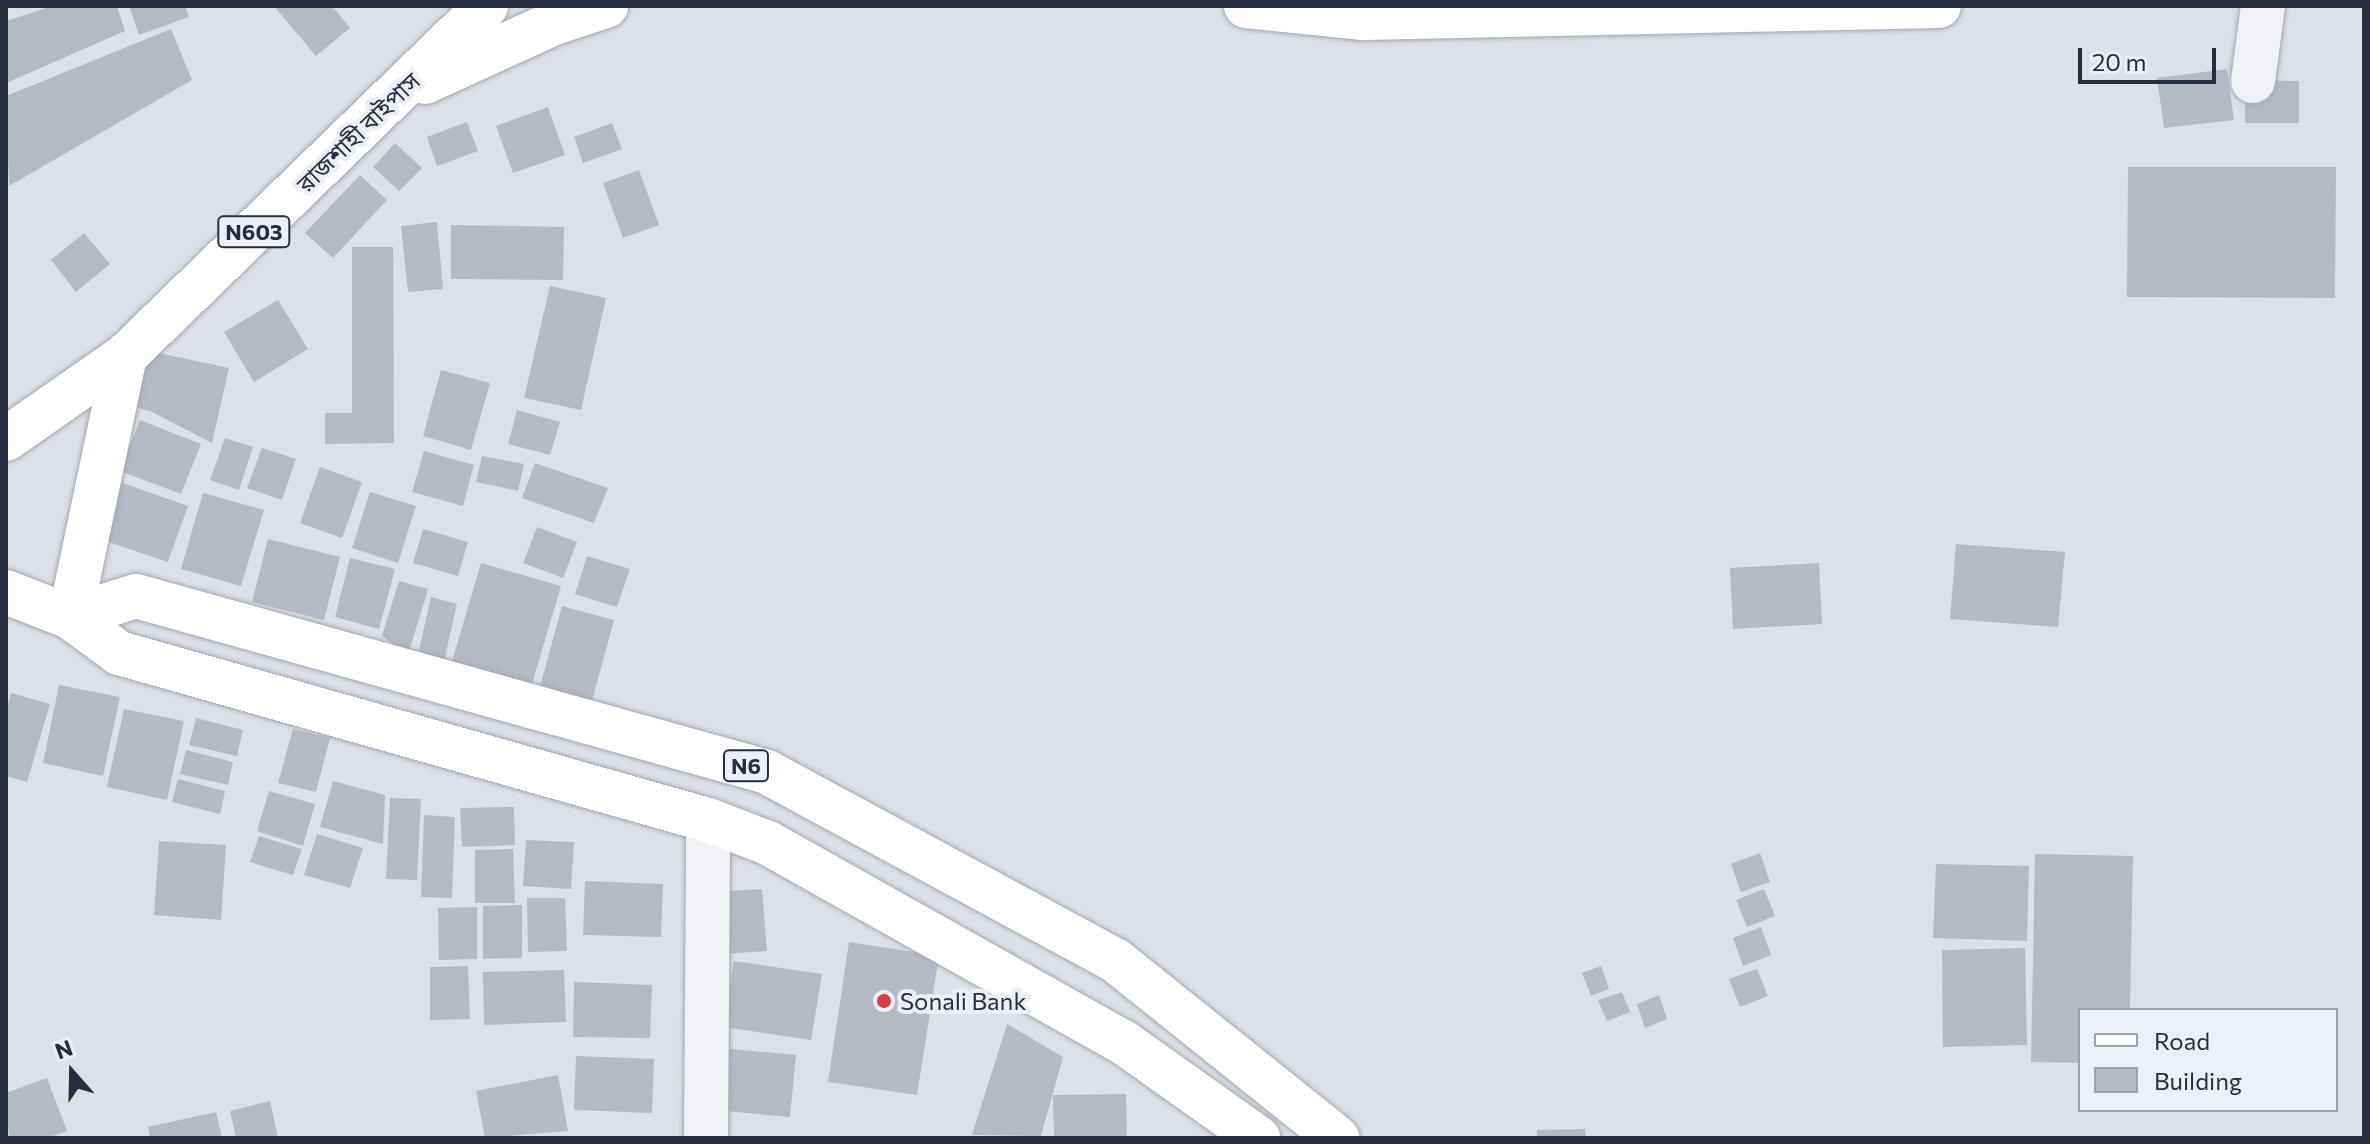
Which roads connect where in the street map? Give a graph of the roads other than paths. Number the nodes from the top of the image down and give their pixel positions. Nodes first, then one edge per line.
1 (486, 6) edge
2 (606, 6) edge
3 (1246, 6) edge
4 (1939, 6) edge
5 (2263, 6) edge
6 (2253, 81) dead end
7 (397, 94) junction
8 (125, 356) junction
9 (6, 439) edge
10 (6, 592) edge
11 (70, 617) junction
12 (708, 820) junction
13 (706, 1138) edge
14 (1258, 1138) edge
15 (1337, 1138) edge

1 - 7 main road, রাজশাহী বাইপাস / N603
2 - 7 main road, N603
3 - 4 main road
5 - 6 street
7 - 8 main road, রাজশাহী বাইপাস / N603
8 - 9 main road, রাজশাহী বাইপাস / N603
8 - 11 main road
10 - 11 main road
11 - 12 main road
11 - 15 main road, N6
12 - 13 street
12 - 14 main road

